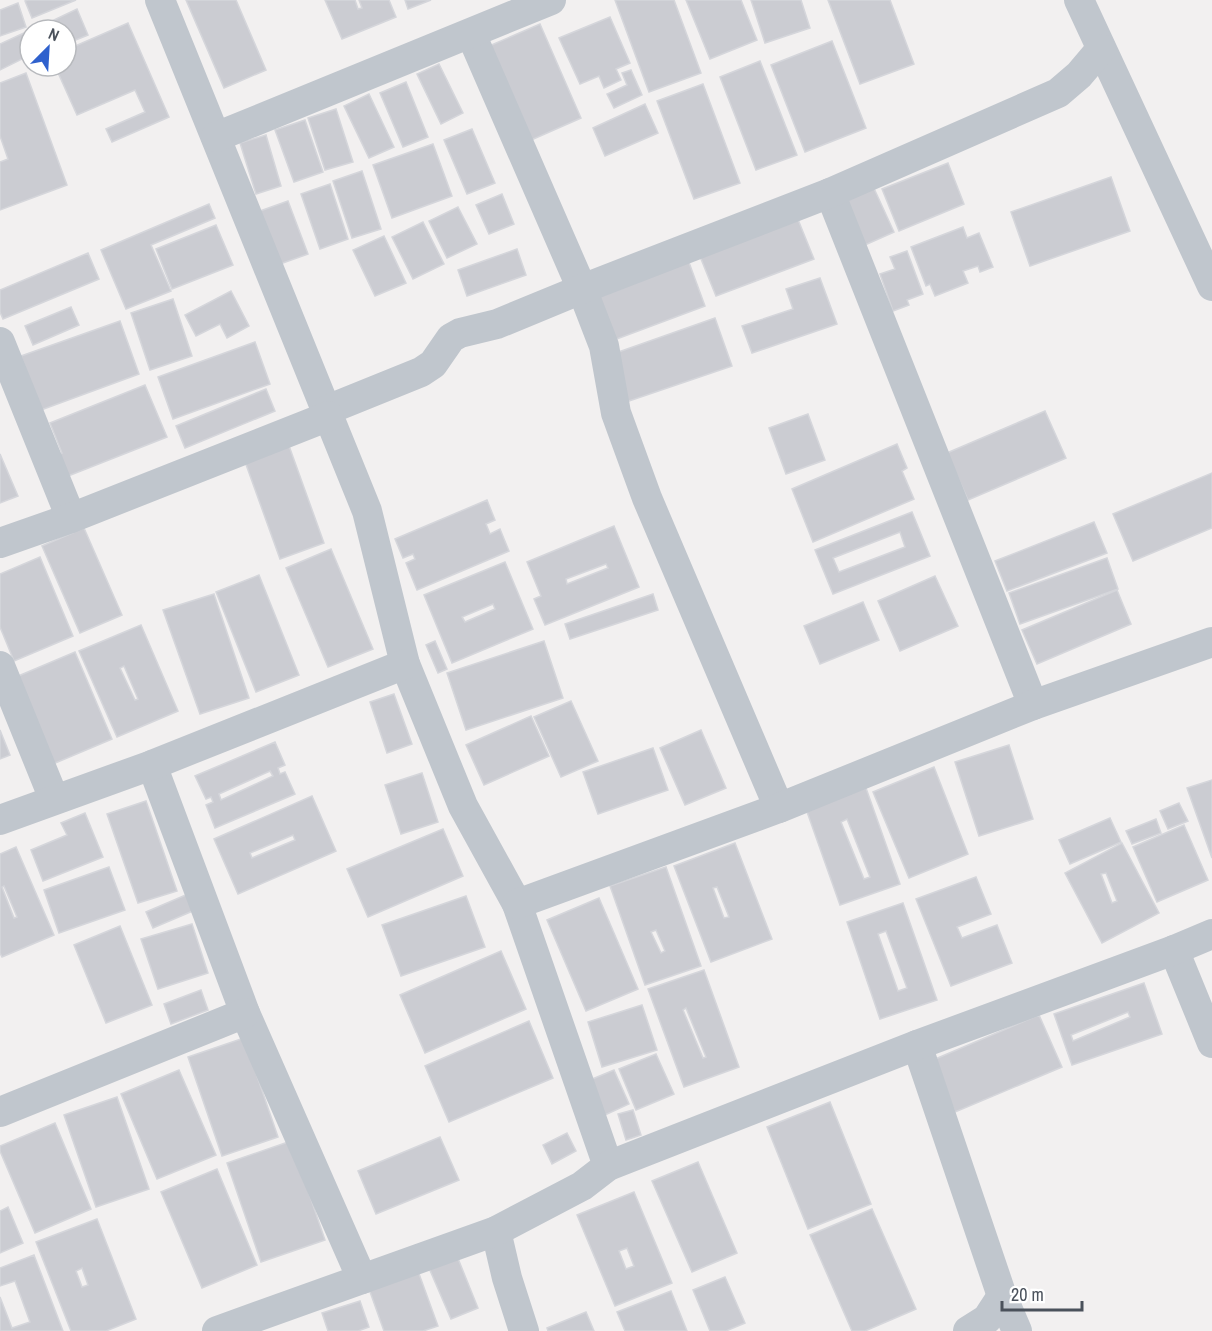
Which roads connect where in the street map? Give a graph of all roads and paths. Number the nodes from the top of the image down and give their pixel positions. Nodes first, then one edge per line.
1 (160, 0) edge
2 (551, 0) edge
3 (1079, 0) edge
4 (471, 34) junction
5 (1101, 49) junction
6 (216, 137) junction
7 (830, 193) junction
8 (1212, 286) edge
9 (582, 288) junction
10 (0, 342) edge
11 (328, 413) junction
12 (71, 518) junction
13 (0, 543) edge
14 (1212, 642) edge
15 (405, 664) junction
16 (0, 666) edge
17 (1033, 705) junction
18 (152, 765) junction
19 (54, 799) junction
20 (779, 808) junction
21 (0, 820) edge
22 (517, 904) junction
23 (1212, 934) edge
24 (1174, 950) junction
25 (245, 1013) junction
26 (1212, 1043) edge
27 (917, 1045) junction
28 (0, 1112) edge
29 (608, 1166) junction
30 (496, 1231) junction
31 (362, 1279) junction
32 (1002, 1296) junction
33 (217, 1331) edge
34 (524, 1331) edge
35 (969, 1331) edge
36 (1017, 1331) edge

1 - 6 street
2 - 4 street
3 - 5 street
4 - 6 street
4 - 9 street
5 - 7 street
5 - 8 street
6 - 11 street
7 - 9 street
7 - 17 street
9 - 11 street
9 - 20 street
10 - 12 street
11 - 12 street
11 - 15 street
12 - 13 street
14 - 17 street
15 - 18 street
15 - 22 street
16 - 19 street
17 - 20 street
18 - 19 street
18 - 25 street
19 - 21 street
20 - 22 street
22 - 29 street
23 - 24 street
24 - 26 street
24 - 27 street
25 - 28 street
25 - 31 street
27 - 29 street
27 - 32 street
29 - 30 street
30 - 31 street
30 - 34 street
31 - 33 street
32 - 35 street
32 - 36 street

